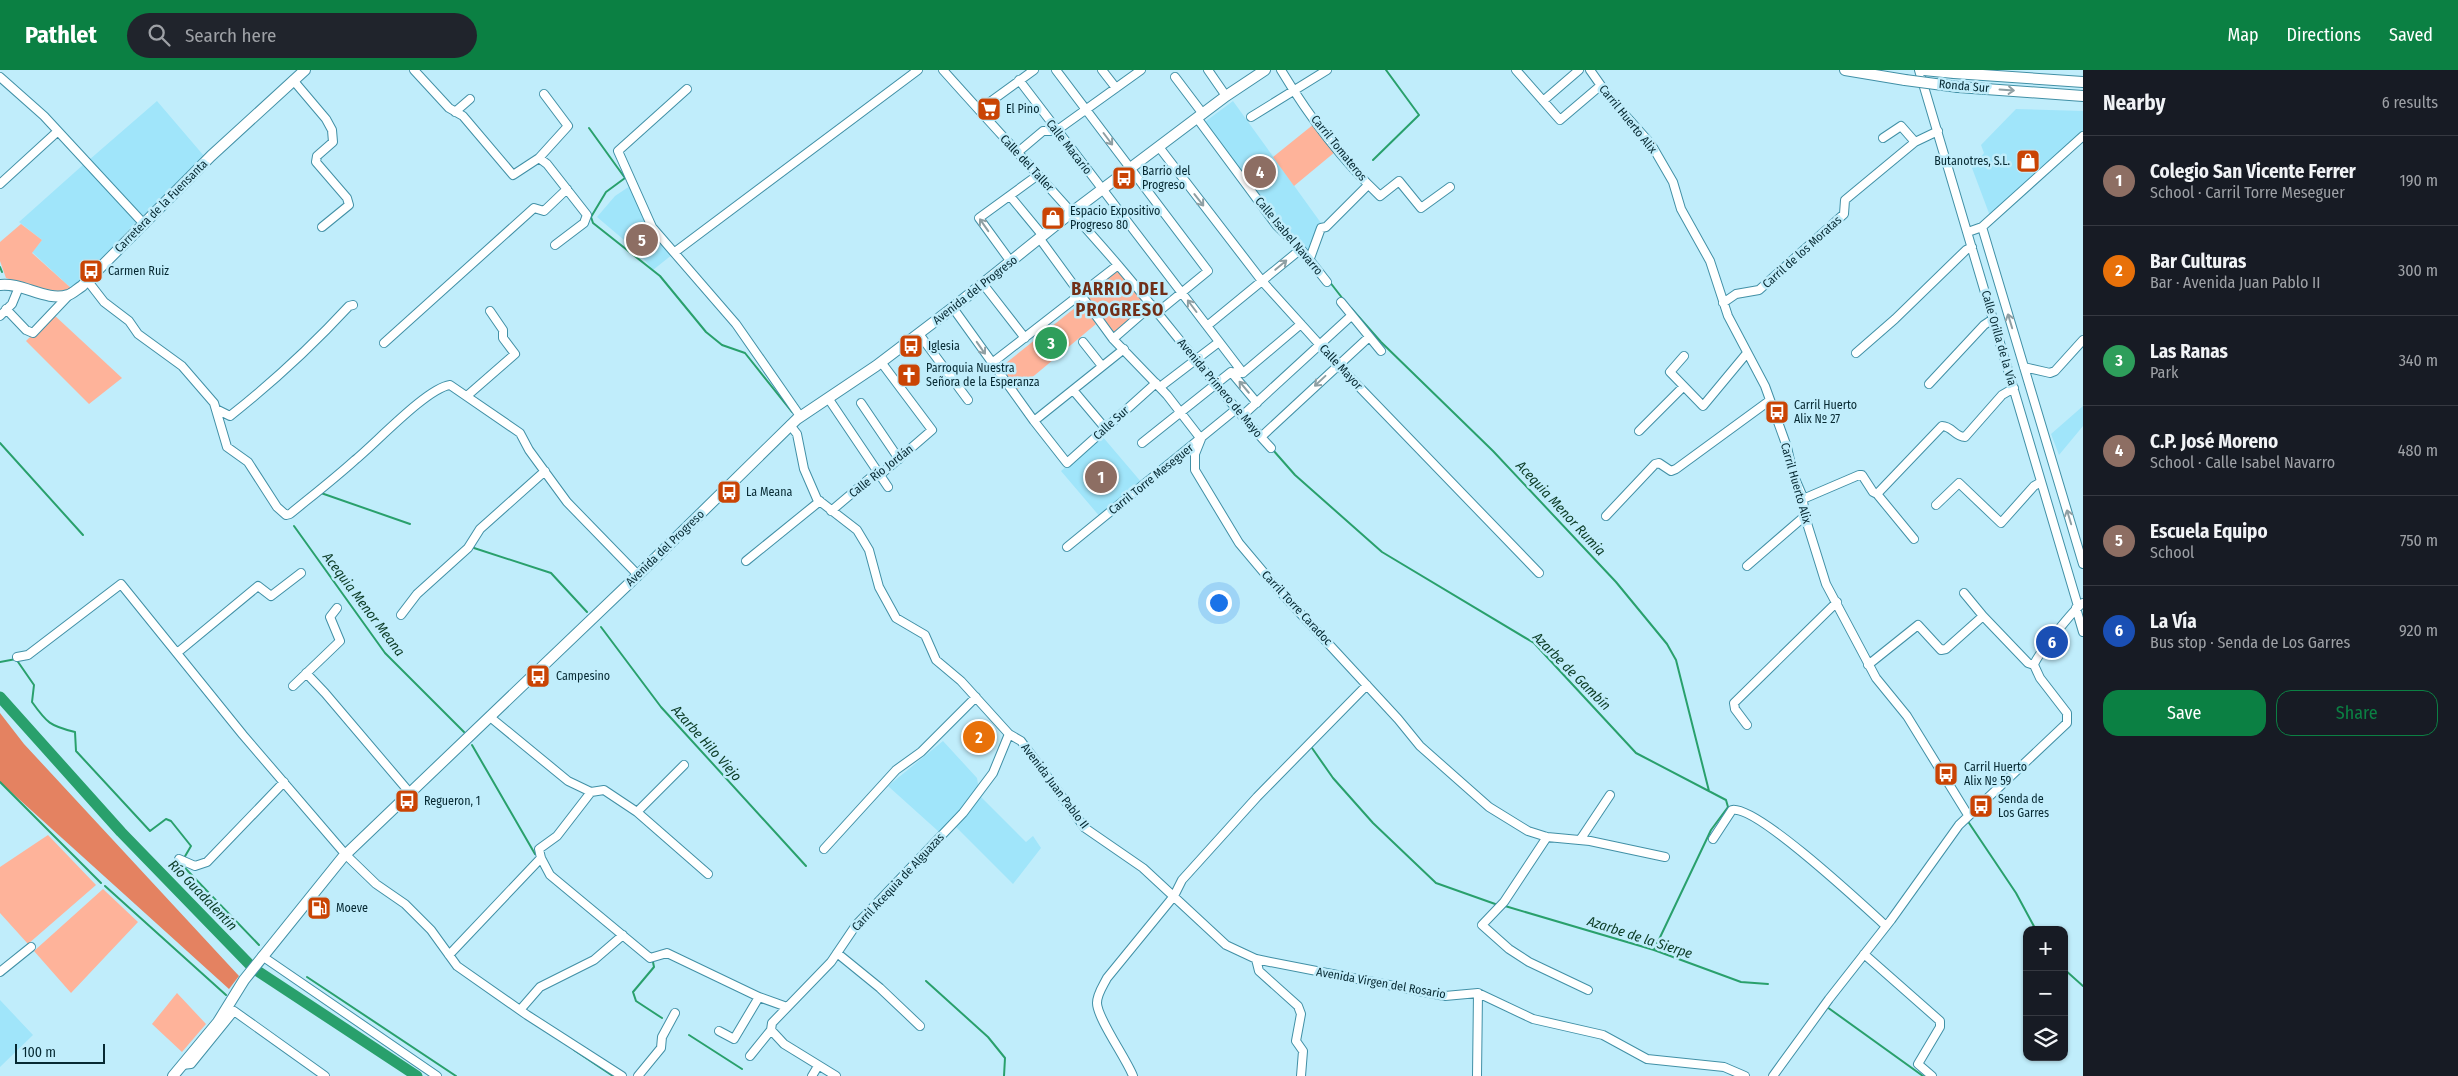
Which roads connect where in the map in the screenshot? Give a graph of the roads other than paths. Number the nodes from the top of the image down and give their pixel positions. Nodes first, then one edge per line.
1 (305, 70) edge
2 (414, 70) edge
3 (918, 70) edge
4 (943, 70) edge
5 (1034, 70) edge
6 (1056, 70) edge
7 (1102, 70) edge
8 (1142, 70) edge
9 (1208, 70) edge
10 (1263, 70) edge
11 (1281, 70) edge
12 (1327, 70) edge
13 (1516, 70) edge
14 (1580, 70) edge
15 (1590, 70) edge
16 (1845, 70) edge
17 (1919, 70) edge
18 (1924, 70) edge
19 (0, 77) edge
20 (1176, 77) dead end
21 (293, 80) junction
22 (1019, 80) junction
23 (2083, 82) edge
24 (1600, 86) junction
25 (1116, 88) junction
26 (1293, 89) junction
27 (688, 90) dead end
28 (544, 94) dead end
29 (1226, 96) junction
30 (2083, 96) edge
31 (470, 100) dead end
32 (1543, 101) junction
33 (979, 110) junction
34 (1085, 110) junction
35 (455, 112) junction
36 (1200, 116) junction
37 (1251, 117) dead end
38 (58, 131) junction
39 (1056, 131) junction
40 (1938, 131) junction
41 (2083, 136) edge
42 (1883, 138) dead end
43 (1915, 142) junction
44 (1159, 147) junction
45 (1017, 153) junction
46 (539, 158) junction
47 (1130, 168) junction
48 (1038, 175) junction
49 (0, 184) edge
50 (1368, 185) junction
51 (1450, 187) dead end
52 (566, 189) junction
53 (1102, 189) junction
54 (1010, 196) junction
55 (1072, 212) junction
56 (144, 224) junction
57 (322, 227) dead end
58 (1982, 227) junction
59 (1968, 232) junction
60 (1041, 238) junction
61 (555, 245) dead end
62 (1972, 247) junction
63 (1301, 249) junction
64 (675, 252) junction
65 (1309, 261) junction
66 (1011, 262) junction
67 (1118, 265) junction
68 (88, 280) junction
69 (1262, 281) junction
70 (1327, 282) dead end
71 (983, 284) junction
72 (0, 285) edge
73 (19, 287) junction
74 (73, 292) junction
75 (1182, 293) junction
76 (1080, 295) junction
77 (1341, 302) dead end
78 (1723, 303) junction
79 (353, 305) dead end
80 (1152, 305) junction
81 (953, 308) junction
82 (6, 309) junction
83 (490, 311) dead end
84 (1158, 312) junction
85 (0, 316) edge
86 (1351, 316) junction
87 (1993, 319) junction
88 (1301, 324) junction
89 (1207, 326) junction
90 (919, 334) junction
91 (1369, 337) junction
92 (1025, 338) junction
93 (1113, 339) junction
94 (2083, 340) edge
95 (1083, 342) dead end
96 (1219, 342) junction
97 (384, 343) dead end
98 (1319, 343) junction
99 (1124, 350) junction
100 (1381, 351) dead end
101 (1747, 353) junction
102 (1856, 353) dead end
103 (1684, 356) dead end
104 (1195, 360) junction
105 (881, 362) junction
106 (992, 363) junction
107 (1338, 365) junction
108 (1102, 366) junction
109 (2024, 367) junction
110 (1231, 372) junction
111 (1243, 373) junction
112 (1929, 384) dead end
113 (1158, 385) junction
114 (1215, 385) junction
115 (1683, 387) junction
116 (2014, 388) junction
117 (1072, 390) junction
118 (468, 395) junction
119 (828, 398) junction
120 (968, 400) dead end
121 (1769, 401) junction
122 (1257, 402) junction
123 (861, 403) dead end
124 (216, 409) junction
125 (1235, 410) junction
126 (1181, 413) junction
127 (800, 416) junction
128 (1242, 416) junction
129 (1034, 421) junction
130 (790, 425) junction
131 (1105, 428) junction
132 (1639, 431) dead end
133 (1260, 437) junction
134 (1201, 439) junction
135 (1142, 443) dead end
136 (1271, 448) dead end
137 (899, 459) junction
138 (545, 471) junction
139 (880, 475) junction
140 (2041, 482) junction
141 (888, 486) dead end
142 (1877, 494) junction
143 (1803, 499) junction
144 (820, 501) junction
145 (1936, 505) dead end
146 (831, 511) junction
147 (1806, 515) junction
148 (1606, 516) dead end
149 (1914, 539) dead end
150 (1067, 547) dead end
151 (746, 561) dead end
152 (2083, 564) edge
153 (1747, 566) dead end
154 (301, 573) dead end
155 (1539, 574) dead end
156 (638, 575) junction
157 (1964, 593) dead end
158 (1837, 602) junction
159 (2079, 606) edge
160 (337, 608) dead end
161 (401, 615) dead end
162 (1983, 616) junction
163 (2083, 632) edge
164 (177, 653) junction
165 (17, 657) dead end
166 (1868, 665) junction
167 (2034, 665) junction
168 (306, 673) junction
169 (1367, 684) junction
170 (292, 686) dead end
171 (976, 697) junction
172 (490, 717) junction
173 (1747, 725) dead end
174 (1009, 734) junction
175 (684, 765) dead end
176 (284, 782) junction
177 (591, 792) junction
178 (410, 793) junction
179 (1610, 795) dead end
180 (637, 812) junction
181 (1968, 815) junction
182 (1547, 837) junction
183 (1713, 839) dead end
184 (1580, 840) junction
185 (824, 849) dead end
186 (346, 855) junction
187 (1665, 857) dead end
188 (540, 858) junction
189 (179, 859) dead end
190 (708, 874) dead end
191 (1174, 896) junction
192 (1886, 926) junction
193 (623, 935) junction
194 (32, 947) dead end
195 (837, 953) junction
196 (1864, 954) junction
197 (449, 955) junction
198 (262, 956) junction
199 (1256, 959) junction
200 (0, 972) edge
201 (1588, 990) dead end
202 (1478, 993) junction
203 (759, 998) junction
204 (787, 1006) junction
205 (520, 1010) junction
206 (675, 1013) dead end
207 (920, 1026) dead end
208 (771, 1030) junction
209 (718, 1031) dead end
210 (750, 1056) dead end
211 (182, 1065) junction
212 (818, 1066) junction
213 (173, 1076) edge
214 (325, 1076) edge
215 (437, 1076) edge
216 (622, 1076) edge
217 (638, 1076) edge
218 (812, 1076) edge
219 (836, 1076) edge
220 (1133, 1076) edge
221 (1301, 1076) edge
222 (1477, 1076) edge
223 (1745, 1076) edge
224 (1773, 1076) edge
225 (1932, 1076) edge

1 - 21 main road, Carretera de la Fuensanta
2 - 35 street
3 - 64 street
4 - 33 street, Calle del Taller
5 - 22 street
6 - 34 street
7 - 25 street
8 - 25 street
9 - 29 street
10 - 29 main road, Avenida del Progreso
11 - 26 street, Carril Tomateros
12 - 26 street
13 - 32 street
14 - 32 street
15 - 24 street, Carril Huerto Alix
16 -> 30 main road, Ronda Sur, bridge
17 - 40 street, Calle Orilla de la Vía
18 - 23 main road, Ronda Sur, bridge
19 - 38 street
20 - 36 street, Calle Isabel Navarro
21 - 56 main road, Carretera de la Fuensanta
21 - 57 street
22 - 33 street
22 - 39 street, Calle Macario
24 - 32 street
24 - 78 street, Carril Huerto Alix
25 - 34 street
26 - 37 street
26 - 50 street, Carril Tomateros
27 - 64 street
28 - 46 street
29 - 36 main road, Avenida del Progreso
31 - 35 street
33 - 45 street, Calle del Taller
34 - 39 street
34 -> 47 street
35 - 46 street
36 - 44 main road, Avenida del Progreso
36 - 63 street, Calle Isabel Navarro
38 - 49 street
38 - 56 street
39 - 45 street
39 - 53 street, Calle Macario
40 - 43 street, Carril de los Moratas
40 - 59 street, Calle Orilla de la Vía
41 - 58 street
42 - 43 street
43 - 78 street, Carril de los Moratas
44 - 47 main road, Avenida del Progreso
44 -> 69 street, Calle Mayor
45 - 48 street, Calle del Taller
46 - 52 street
47 - 53 main road, Avenida del Progreso
47 - 75 street
48 - 54 street
48 - 55 street, Calle del Taller
50 - 51 street, Carril Tomateros
50 - 65 street
52 - 61 street
52 - 97 street
53 - 55 main road, Avenida del Progreso
53 - 75 street, Calle Macario
54 - 60 street
66 -> 54 street
55 - 60 main road, Avenida del Progreso
55 - 67 street, Avenida Primero de Mayo
56 - 68 main road, Carretera de la Fuensanta
58 - 59 street
109 -> 58 street, Calle Orilla de la Vía
59 - 62 street, Calle Orilla de la Vía
60 - 66 main road, Avenida del Progreso
60 - 76 street
62 - 87 street, Calle Orilla de la Vía
62 - 102 street
63 - 65 street, Calle Isabel Navarro
69 -> 63 street
64 - 127 street
65 - 70 street, Calle Isabel Navarro
66 - 71 main road, Avenida del Progreso
67 - 76 street
67 - 80 street, Avenida Primero de Mayo
68 - 74 main road, Carretera de la Fuensanta
68 - 124 street
69 - 88 street, Calle Mayor
69 - 89 street
71 - 81 main road, Avenida del Progreso
71 - 92 street
72 - 73 main road
73 - 74 main road
73 - 82 street
74 - 82 street
75 - 84 street
89 -> 75 street, Calle Macario
76 - 92 street
76 - 93 street
77 - 86 street
78 - 101 street, Carril Huerto Alix
79 - 124 street
80 - 84 street, Avenida Primero de Mayo
80 - 93 street
81 - 90 main road, Avenida del Progreso
81 -> 106 street
82 - 85 street
83 - 118 street
84 - 104 street, Avenida Primero de Mayo
86 - 91 street
86 - 98 street
87 - 112 street
87 - 116 street, Calle Orilla de la Vía
88 - 98 street, Calle Mayor
88 - 111 street
89 - 96 street, Calle Macario
90 - 105 main road, Avenida del Progreso
90 - 120 street
91 - 100 street
91 - 107 street
92 - 106 street
93 - 99 street
94 - 109 street
95 - 108 street
96 - 104 street, Calle Sur
96 - 111 street, Calle Macario
98 - 107 street, Calle Mayor
98 - 122 street
99 - 108 street
99 - 113 street
101 - 115 street
101 - 121 street, Carril Huerto Alix
103 - 115 street
104 - 113 street, Calle Sur
104 - 114 street, Avenida Primero de Mayo
105 - 119 main road, Avenida del Progreso
105 - 137 street, Calle Río Jordán
106 - 129 street
107 -> 133 street
107 - 155 street, Calle Mayor
108 - 117 street
152 -> 109 street, Calle Orilla de la Vía
110 - 111 street
110 - 114 street
122 -> 110 street
113 - 126 street
113 - 131 street, Calle Sur
114 - 125 street, Avenida Primero de Mayo
114 - 126 street
115 - 132 street
116 - 140 street, Calle Orilla de la Vía
116 - 142 street
117 - 129 street
117 - 131 street
118 - 124 street
118 - 138 street
119 - 127 main road, Avenida del Progreso
119 - 139 street
121 - 143 street, Carril Huerto Alix
121 - 148 street
122 - 128 street
123 - 137 street
125 - 128 street, Avenida Primero de Mayo
125 - 134 street, Carril Torre Meseguer
126 - 134 street
126 - 135 street
127 - 130 main road, Avenida del Progreso
128 - 133 street, Avenida Primero de Mayo
129 - 131 street, Calle Sur
130 - 144 street, Avenida Juan Pablo II
130 - 156 main road, Avenida del Progreso
133 - 136 street, Avenida Primero de Mayo
134 - 150 street, Carril Torre Meseguer
134 - 169 street, Carril Torre Caradoc
137 - 139 street, Calle Río Jordán
138 - 156 street
138 - 161 street
139 - 141 street
139 - 146 street, Calle Río Jordán
140 - 145 street
140 - 159 street, Calle Orilla de la Vía
142 - 143 street
142 - 149 street
143 - 147 street, Carril Huerto Alix
144 - 146 street, Avenida Juan Pablo II
144 - 151 street
146 - 171 street, Avenida Juan Pablo II
147 - 153 street
147 - 158 street, Carril Huerto Alix
154 - 164 street
156 - 172 main road, Avenida del Progreso
157 - 162 street
158 - 166 street, Carril Huerto Alix
158 - 173 street
159 - 163 street, Calle Orilla de la Vía
159 - 167 street
160 - 168 street
162 - 166 street
162 - 167 street
164 - 165 street
164 - 176 street
166 - 181 street, Carril Huerto Alix
167 - 181 street
168 - 170 street
168 - 178 street
169 - 182 street, Carril Torre Caradoc
169 - 191 street
171 - 174 street, Avenida Juan Pablo II
171 - 185 street
172 - 177 street
172 - 178 main road, Avenida del Progreso
174 - 191 street, Avenida Juan Pablo II
174 - 195 street, Carril Acequia de Alguazas
175 - 180 street
176 - 186 street
176 - 189 street
177 - 180 street
177 - 188 street
178 - 186 main road, Avenida del Progreso
179 - 184 street
180 - 190 street
181 - 192 street
182 - 184 street, Carril Torre Caradoc
182 - 201 street
183 - 192 street
184 - 187 street, Carril Torre Caradoc
186 - 197 street
186 - 198 main road, Avenida del Progreso
188 - 193 street
188 - 197 street
191 - 199 street, Avenida Virgen del Rosario
191 - 220 street
192 - 196 street
193 - 203 street
193 - 205 street
194 - 200 street
195 - 204 street, Carril Acequia de Alguazas
195 - 207 street
196 - 224 street
196 - 225 street
197 - 205 street
198 - 211 main road, Avenida del Progreso
198 - 215 street
199 - 202 street, Avenida Virgen del Rosario
199 - 221 street
202 - 222 street
202 - 223 street
203 - 204 street
203 - 209 street
204 - 208 street, Carril Acequia de Alguazas
205 - 216 street
206 - 217 street
208 - 210 street, Carril Acequia de Alguazas
208 - 212 street
211 - 213 main road, Avenida del Progreso
211 - 214 street
212 - 218 street
212 - 219 street

